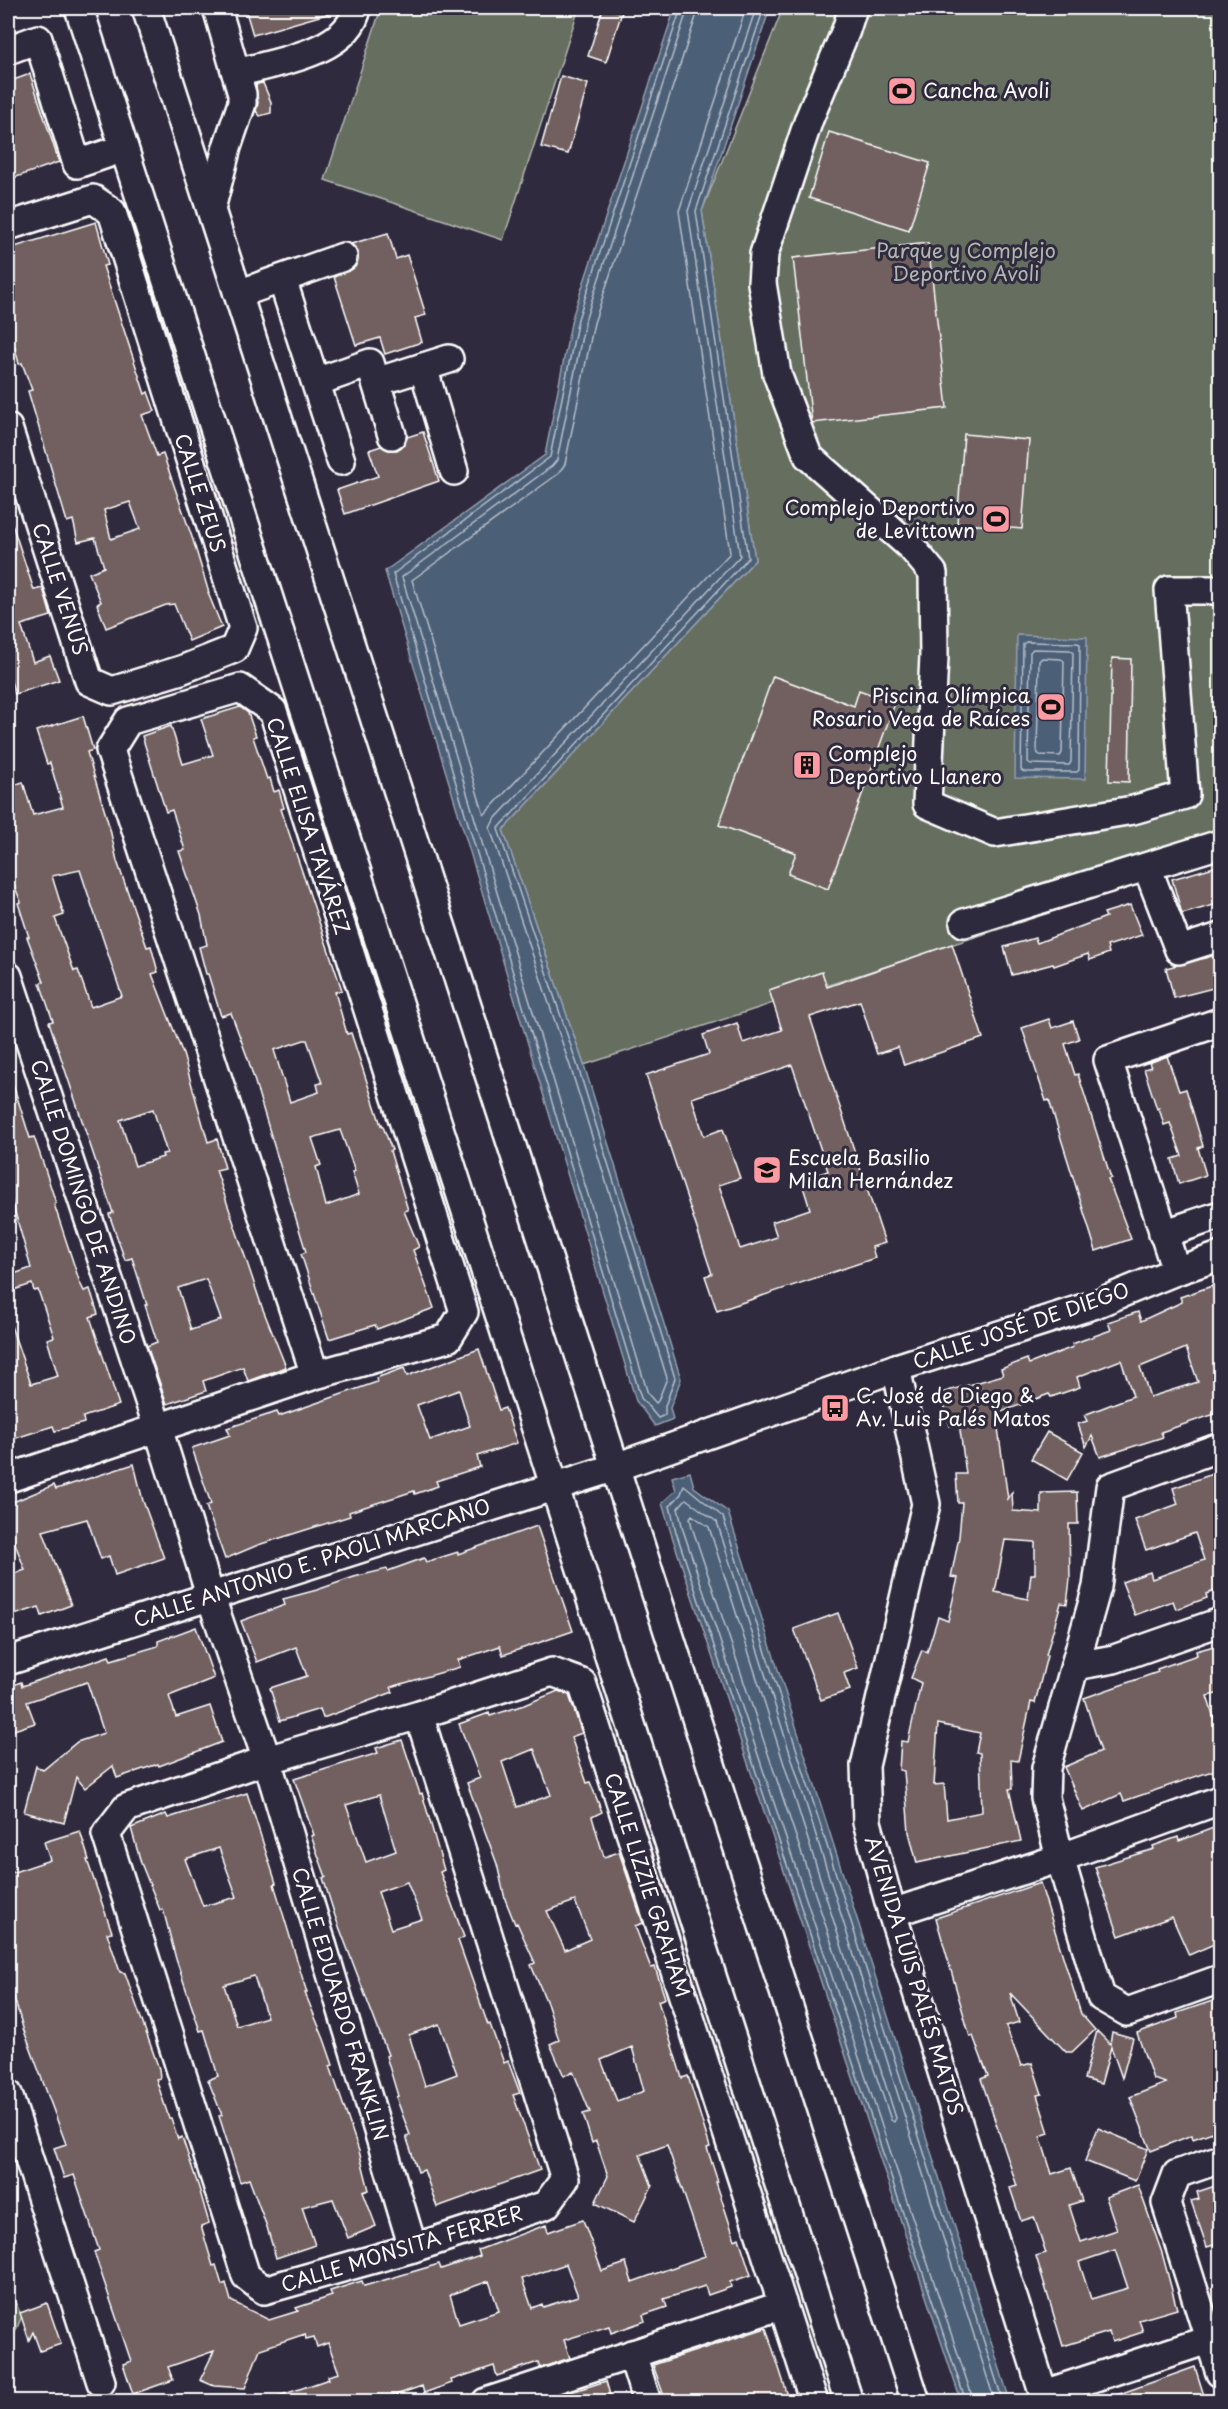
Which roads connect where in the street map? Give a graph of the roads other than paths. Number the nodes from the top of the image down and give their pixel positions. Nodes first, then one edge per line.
1 (79, 8) edge
2 (146, 8) edge
3 (217, 8) edge
4 (357, 8) edge
5 (853, 8) edge
6 (8, 50) edge
7 (236, 73) junction
8 (124, 148) junction
9 (211, 209) junction
10 (8, 226) edge
11 (343, 257) dead end
12 (282, 279) junction
13 (238, 294) junction
14 (449, 359) dead end
15 (423, 367) junction
16 (316, 382) junction
17 (376, 382) junction
18 (8, 428) edge
19 (393, 435) dead end
20 (341, 460) dead end
21 (454, 471) dead end
22 (1221, 590) edge
23 (89, 681) joint
24 (1221, 844) edge
25 (1147, 867) junction
26 (964, 923) dead end
27 (1221, 937) edge
28 (8, 976) edge
29 (1221, 1022) edge
30 (1221, 1215) edge
31 (1164, 1234) junction
32 (1221, 1256) edge
33 (1176, 1271) junction
34 (896, 1368) junction
35 (315, 1375) junction
36 (158, 1428) junction
37 (1221, 1446) edge
38 (616, 1467) junction
39 (8, 1474) edge
40 (554, 1486) junction
41 (210, 1595) junction
42 (1221, 1622) edge
43 (8, 1661) edge
44 (1075, 1666) junction
45 (419, 1715) junction
46 (267, 1760) junction
47 (1221, 1800) edge
48 (1060, 1858) junction
49 (892, 1913) junction
50 (1221, 1979) edge
51 (8, 2094) edge
52 (1212, 2162) edge
53 (413, 2248) junction
54 (783, 2305) junction
55 (1215, 2338) edge
56 (632, 2354) junction
57 (1221, 2373) edge
58 (101, 2382) dead end
59 (1045, 2398) edge
60 (486, 2402) edge
61 (647, 2402) edge
62 (814, 2402) edge
63 (849, 2402) edge
64 (916, 2402) edge

1 - 8 street
2 - 9 street
3 - 7 street
4 - 7 street
5 - 22 street
6 - 8 street
7 - 9 street
8 - 40 street
9 - 13 street
10 - 23 street, CALLE ZEUS
11 - 12 street
12 - 13 street
12 - 16 street
13 - 38 street
14 - 15 street
15 - 17 street
15 - 21 street
16 - 17 street
16 - 20 street
17 - 19 street
18 - 23 street, CALLE VENUS
24 - 25 street
25 - 26 street
25 - 27 street
28 - 36 street, CALLE DOMINGO DE ANDINO
29 - 31 street
30 - 31 street
31 - 33 street
32 - 33 street, CALLE JOSÉ DE DIEGO
33 - 34 street, CALLE JOSÉ DE DIEGO
34 - 38 street, CALLE JOSÉ DE DIEGO
34 - 49 street, AVENIDA LUIS PALÉS MATOS
35 - 35 street, CALLE ELISA TAVÁREZ
35 - 36 street, CALLE ELISA TAVÁREZ
36 - 39 street
36 - 41 street, CALLE DOMINGO DE ANDINO
37 - 44 street
38 - 40 street, CALLE ANTONIO E. PAOLI MARCANO
38 - 64 street
40 - 41 street, CALLE ANTONIO E. PAOLI MARCANO
40 - 63 street
41 - 43 street, CALLE ANTONIO E. PAOLI MARCANO
41 - 46 street, CALLE DOMINGO DE ANDINO
42 - 44 street
44 - 48 street
45 - 46 street, CALLE LIZZIE GRAHAM
45 - 53 street, CALLE MONSITA FERRER
45 - 54 street, CALLE LIZZIE GRAHAM
46 - 53 street, CALLE EDUARDO FRANKLIN
46 - 53 street, CALLE MONSITA FERRER
47 - 48 street
48 - 49 street
48 - 50 street
49 - 59 street, AVENIDA LUIS PALÉS MATOS
51 - 58 street
52 - 55 street
54 - 56 street
54 - 62 street, CALLE LIZZIE GRAHAM
55 - 57 street
55 - 59 street
56 - 60 street
56 - 61 street

